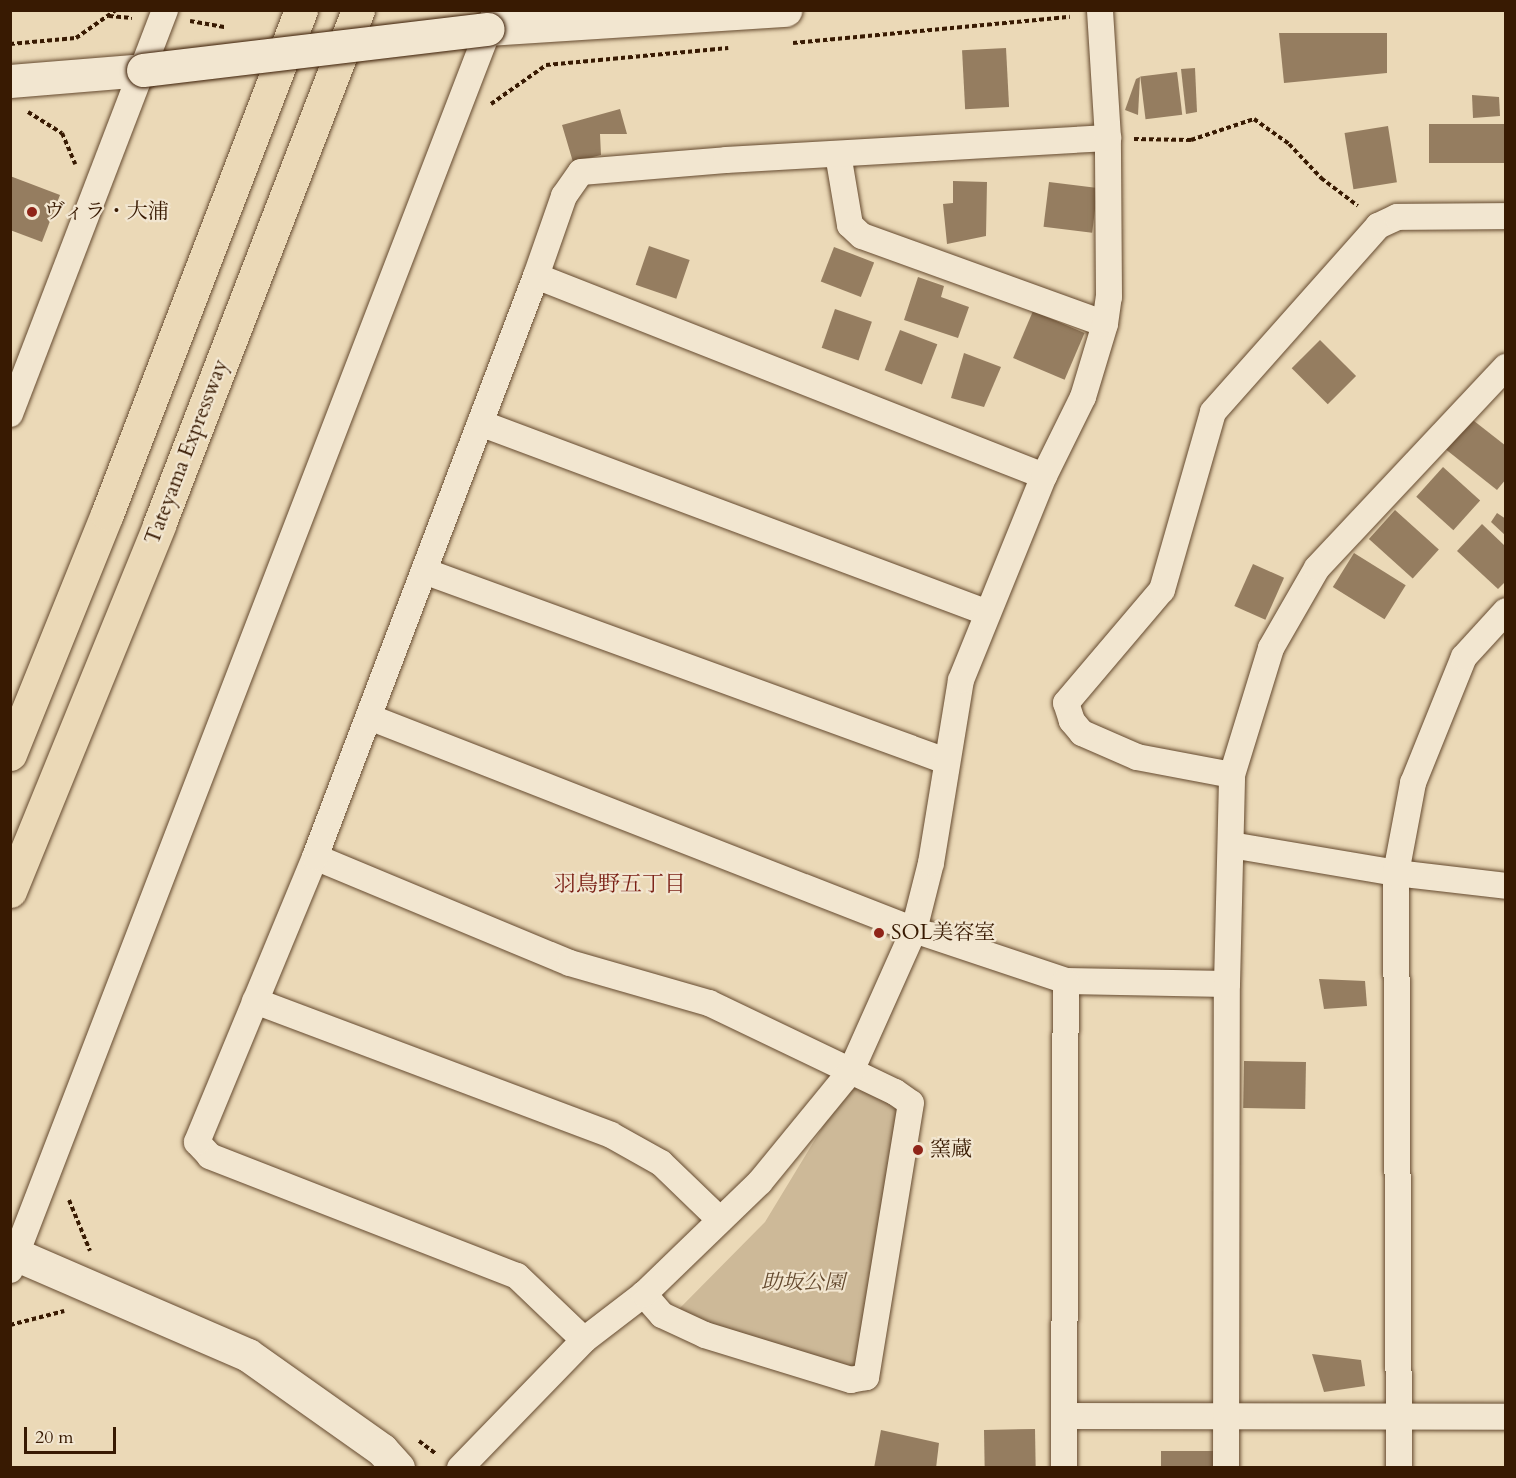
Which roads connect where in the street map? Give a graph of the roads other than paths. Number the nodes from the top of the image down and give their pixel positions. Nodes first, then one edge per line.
1 (165, 10) edge
2 (301, 10) edge
3 (358, 10) edge
4 (785, 10) edge
5 (1100, 10) edge
6 (492, 20) edge
7 (143, 70) junction
8 (14, 94) edge
9 (1108, 138) junction
10 (838, 154) junction
11 (1506, 216) edge
12 (536, 276) junction
13 (1105, 324) junction
14 (1506, 367) edge
15 (10, 414) edge
16 (480, 423) junction
17 (1044, 476) junction
18 (424, 572) junction
19 (1506, 611) edge
20 (988, 613) junction
21 (369, 717) junction
22 (10, 754) edge
23 (946, 761) junction
24 (1232, 775) junction
25 (1231, 845) junction
26 (315, 857) junction
27 (1396, 873) junction
28 (1506, 886) edge
29 (10, 891) edge
30 (914, 930) junction
31 (1066, 981) junction
32 (1227, 984) junction
33 (255, 1001) junction
34 (850, 1071) junction
35 (720, 1220) junction
36 (13, 1259) edge
37 (644, 1294) junction
38 (584, 1340) junction
39 (1065, 1416) junction
40 (1225, 1416) junction
41 (1506, 1417) edge
42 (1400, 1418) junction
43 (398, 1467) edge
44 (460, 1467) edge
45 (1064, 1467) edge
46 (1227, 1467) edge
47 (1399, 1467) edge

1 - 7 street
2 - 22 highway
3 - 29 highway, Tateyama Expressway
4 - 6 street
5 - 9 street
6 - 7 street, bridge
6 - 36 street
7 - 8 street
7 - 15 street
9 - 10 street
9 - 13 street
10 - 12 street
10 - 13 street
11 - 24 street
12 - 16 street
12 - 17 street
13 - 17 street
14 - 24 street
16 - 18 street
16 - 20 street
17 - 20 street
18 - 21 street
18 - 23 street
19 - 27 street
20 - 23 street
21 - 26 street
21 - 30 street
23 - 30 street
24 - 25 street
25 - 27 street
25 - 32 street
26 - 33 street
26 - 34 street
27 - 28 street
27 - 42 street
30 - 31 street
30 - 34 street
31 - 32 street
31 - 39 street
32 - 40 street
33 - 35 street
33 - 38 street
34 - 35 street
34 - 37 street
35 - 37 street
36 - 43 street
37 - 38 street
38 - 44 street
39 - 40 street
39 - 45 street
40 - 42 street
40 - 46 street
41 - 42 street
42 - 47 street

